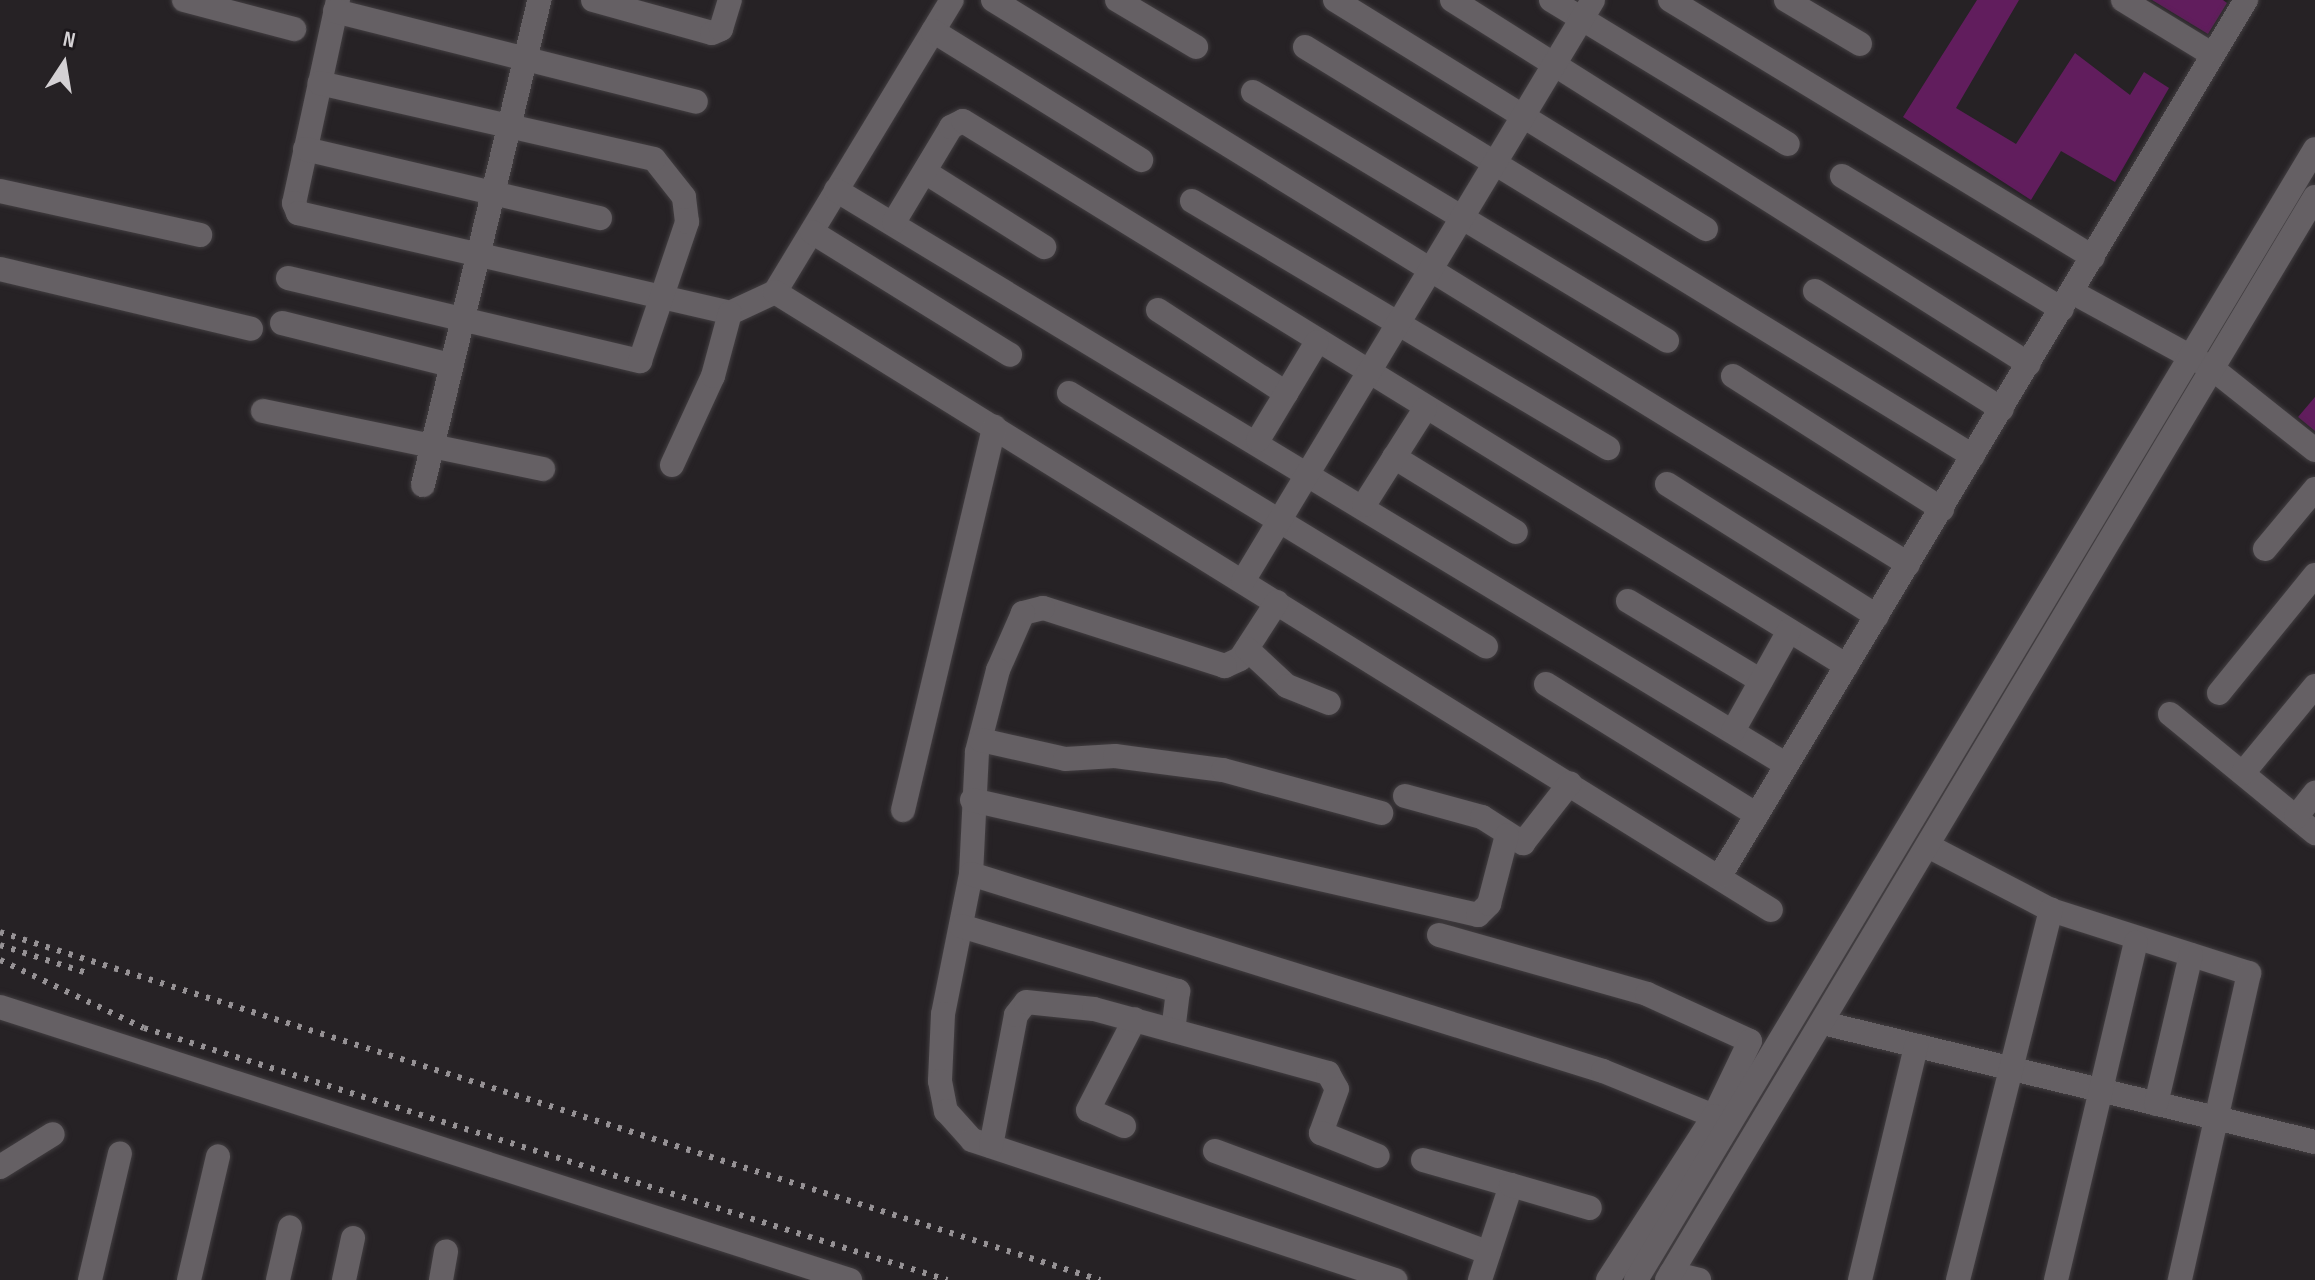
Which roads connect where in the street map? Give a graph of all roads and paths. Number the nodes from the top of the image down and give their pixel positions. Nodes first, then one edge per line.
1 (184, 0) edge
2 (539, 0) edge
3 (593, 0) edge
4 (730, 0) edge
5 (952, 0) edge
6 (993, 0) edge
7 (1117, 0) edge
8 (1335, 0) edge
9 (1452, 0) edge
10 (1551, 0) edge
11 (1670, 0) edge
12 (1786, 0) edge
13 (2123, 0) edge
14 (2246, 0) edge
15 (337, 6) edge
16 (1587, 9) edge
17 (294, 29) dead end
18 (933, 31) junction
19 (1860, 44) dead end
20 (1196, 47) dead end
21 (1305, 47) dead end
22 (2213, 55) junction
23 (524, 56) junction
24 (1553, 64) junction
25 (320, 83) junction
26 (1253, 92) dead end
27 (696, 102) dead end
28 (1522, 116) junction
29 (507, 125) junction
30 (1788, 144) dead end
31 (305, 149) junction
32 (2315, 149) edge
33 (1141, 160) dead end
34 (1495, 160) junction
35 (925, 172) junction
36 (1842, 176) dead end
37 (836, 190) junction
38 (0, 191) edge
39 (492, 191) junction
40 (2315, 197) edge
41 (1192, 201) dead end
42 (1463, 213) junction
43 (600, 218) dead end
44 (894, 222) junction
45 (1706, 229) dead end
46 (812, 232) junction
47 (200, 235) dead end
48 (1044, 247) dead end
49 (477, 255) junction
50 (2093, 257) junction
51 (0, 269) edge
52 (1430, 269) junction
53 (288, 278) dead end
54 (1815, 291) dead end
55 (775, 292) junction
56 (2067, 300) junction
57 (661, 301) junction
58 (1158, 310) dead end
59 (730, 313) junction
60 (461, 321) junction
61 (282, 323) dead end
62 (1396, 325) junction
63 (251, 329) dead end
64 (1667, 341) dead end
65 (1317, 342) junction
66 (1010, 355) dead end
67 (2189, 359) junction
68 (2029, 364) junction
69 (451, 365) junction
70 (2213, 369) junction
71 (1367, 373) junction
72 (1733, 376) dead end
73 (1069, 393) dead end
74 (1286, 393) junction
75 (1425, 409) junction
76 (2002, 409) junction
77 (263, 411) dead end
78 (994, 427) junction
79 (1258, 440) junction
80 (1608, 448) dead end
81 (431, 449) junction
82 (2315, 450) edge
83 (1973, 456) junction
84 (1394, 457) junction
85 (672, 465) dead end
86 (543, 469) dead end
87 (1308, 471) junction
88 (1667, 484) dead end
89 (423, 485) dead end
90 (2315, 489) edge
91 (1364, 505) junction
92 (1942, 509) junction
93 (1279, 520) junction
94 (1516, 532) dead end
95 (2265, 549) dead end
96 (1908, 564) junction
97 (2315, 575) edge
98 (1243, 581) junction
99 (1628, 601) dead end
100 (1277, 602) junction
101 (1877, 616) junction
102 (1789, 631) junction
103 (1486, 647) dead end
104 (1247, 649) junction
105 (1847, 666) junction
106 (1761, 681) junction
107 (1546, 684) dead end
108 (2315, 686) edge
109 (2219, 693) dead end
110 (1329, 703) dead end
111 (2170, 714) dead end
112 (1733, 731) junction
113 (981, 740) junction
114 (1787, 765) junction
115 (2243, 773) junction
116 (1570, 783) junction
117 (2315, 793) edge
118 (1405, 796) dead end
119 (972, 800) junction
120 (903, 810) dead end
121 (1381, 813) dead end
122 (1757, 815) junction
123 (2296, 817) junction
124 (2315, 833) edge
125 (1507, 835) junction
126 (1930, 847) junction
127 (971, 874) junction
128 (1720, 876) junction
129 (1771, 910) dead end
130 (2051, 910) junction
131 (961, 926) junction
132 (1439, 935) dead end
133 (2136, 942) junction
134 (2191, 955) junction
135 (0, 1007) edge
136 (1135, 1019) junction
137 (1823, 1023) junction
138 (1173, 1031) junction
139 (1916, 1046) junction
140 (2011, 1069) junction
141 (2102, 1091) junction
142 (2156, 1104) junction
143 (1714, 1116) junction
144 (2219, 1119) junction
145 (1124, 1126) dead end
146 (53, 1134) dead end
147 (2315, 1142) edge
148 (991, 1146) junction
149 (1215, 1151) dead end
150 (120, 1153) dead end
151 (218, 1156) dead end
152 (1378, 1156) dead end
153 (1423, 1160) dead end
154 (0, 1167) edge
155 (1511, 1185) junction
156 (1590, 1208) dead end
157 (290, 1227) dead end
158 (353, 1238) dead end
159 (446, 1251) dead end
160 (1489, 1253) junction
161 (1669, 1277) edge
162 (90, 1280) edge
163 (189, 1280) edge
164 (278, 1280) edge
165 (344, 1280) edge
166 (441, 1280) edge
167 (850, 1280) edge
168 (1395, 1280) edge
169 (1480, 1280) edge
170 (1608, 1280) edge
171 (1636, 1280) edge
172 (1699, 1280) edge
173 (1860, 1280) edge
174 (1958, 1280) edge
175 (2056, 1280) edge
176 (2180, 1280) edge

1 - 17 street
2 - 23 street
3 - 4 street
5 - 18 street
6 - 52 street
7 - 20 street
8 - 28 street
9 - 24 street
10 - 16 street
11 - 50 street
12 - 19 street
13 - 22 street
14 - 22 street
15 - 23 street
15 - 25 street
16 - 24 street
16 - 30 street
18 - 33 street
18 - 37 street
21 - 34 street
22 - 50 street
23 - 27 street
23 - 29 street
24 - 28 street
24 - 68 street
25 - 29 street
25 - 31 street
26 - 42 street
28 - 34 street
28 - 45 street
29 - 39 street
29 - 57 street
31 - 39 street
31 - 49 street
32 - 67 street
34 - 42 street
34 - 83 street
35 - 44 street
35 - 48 street
35 - 65 street
36 - 56 street
37 - 44 street
37 - 46 street
38 - 47 street
39 - 43 street
39 - 49 street
40 - 70 street
41 - 62 street
42 - 52 street
42 - 64 street
44 - 79 street
46 - 55 street
46 - 66 street
49 - 57 street
49 - 60 street
50 - 56 street
51 - 63 street
52 - 62 street
52 - 96 street
53 - 60 street
54 - 76 street
55 - 59 street
55 - 78 street
56 - 67 street
56 - 68 street
57 - 59 street
57 - 60 street
58 - 74 street
59 - 85 street
60 - 69 street
61 - 69 street
62 - 71 street
62 - 80 street
65 - 71 street
65 - 74 street
67 - 70 street
67 - 171 street
68 - 76 street
69 - 81 street
70 - 82 street
70 - 126 street
71 - 75 street
71 - 87 street
72 - 92 street
73 - 93 street
74 - 79 street
75 - 84 street
75 - 102 street
76 - 83 street
77 - 81 street
78 - 98 street
78 - 120 street
79 - 87 street
81 - 86 street
81 - 89 street
83 - 92 street
84 - 91 street
84 - 94 street
87 - 91 street
87 - 93 street
88 - 101 street
90 - 95 street
91 - 112 street
92 - 96 street
93 - 98 street
93 - 103 street
96 - 101 street
97 - 109 street
98 - 100 street
99 - 106 street
100 - 104 street
100 - 116 street
101 - 105 street
102 - 105 street
102 - 106 street
104 - 110 street
104 - 113 street
105 - 114 street
106 - 112 street
107 - 122 street
108 - 115 street
111 - 115 street
112 - 114 street
113 - 119 street
113 - 121 street
114 - 122 street
115 - 123 street
116 - 125 street
116 - 128 street
117 - 123 street
118 - 125 street
119 - 125 street
119 - 127 street
122 - 128 street
123 - 124 street
126 - 130 street
126 - 137 street
127 - 131 street
127 - 143 street
128 - 129 street
130 - 133 street
130 - 140 street
131 - 138 street
131 - 148 street
132 - 143 street
133 - 134 street
133 - 141 street
134 - 142 street
134 - 144 street
135 - 167 street
136 - 138 street
136 - 145 street
136 - 148 street
137 - 139 street
137 - 161 street
138 - 152 street
139 - 140 street
139 - 173 street
140 - 141 street
140 - 174 street
141 - 142 street
141 - 175 street
142 - 144 street
143 - 170 street
144 - 147 street
144 - 176 street
146 - 154 street
148 - 168 street
149 - 160 street
150 - 162 street
151 - 163 street
153 - 155 street
155 - 156 street
155 - 160 street
157 - 164 street
158 - 165 street
159 - 166 street
160 - 169 street
161 - 172 street

